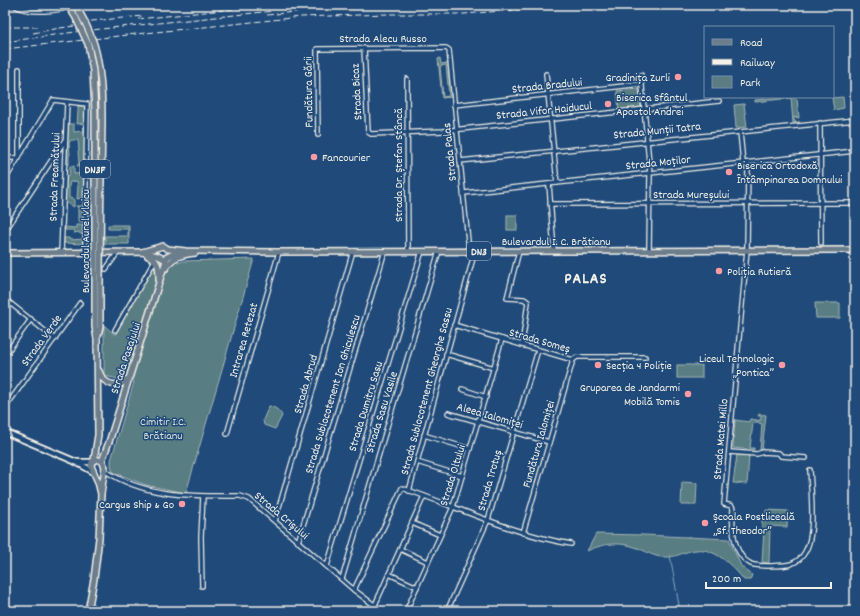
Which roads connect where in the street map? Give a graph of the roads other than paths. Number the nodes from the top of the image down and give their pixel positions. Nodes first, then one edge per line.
1 (14, 5) edge
2 (68, 5) edge
3 (76, 5) edge
4 (317, 48) joint
5 (364, 48) junction
6 (449, 50) joint
7 (19, 69) dead end
8 (546, 74) dead end
9 (641, 75) dead end
10 (407, 79) dead end
11 (642, 84) junction
12 (548, 94) junction
13 (719, 101) dead end
14 (67, 102) junction
15 (454, 105) junction
16 (644, 110) junction
17 (551, 120) junction
18 (855, 120) edge
19 (820, 123) junction
20 (457, 130) junction
21 (740, 132) junction
22 (408, 133) junction
23 (371, 134) joint
24 (318, 135) dead end
25 (65, 139) junction
26 (647, 141) junction
27 (554, 151) junction
28 (855, 151) edge
29 (821, 155) junction
30 (5, 158) edge
31 (19, 158) junction
32 (460, 161) junction
33 (745, 163) junction
34 (650, 173) junction
35 (5, 180) edge
36 (557, 183) junction
37 (549, 184) junction
38 (464, 193) junction
39 (748, 203) junction
40 (821, 203) junction
41 (855, 203) edge
42 (550, 204) junction
43 (649, 204) junction
44 (5, 231) edge
45 (821, 243) dead end
46 (159, 248) junction
47 (168, 249) junction
48 (747, 250) junction
49 (855, 250) edge
50 (186, 251) junction
51 (210, 251) junction
52 (385, 251) junction
53 (408, 251) junction
54 (422, 251) junction
55 (439, 251) junction
56 (472, 251) junction
57 (520, 251) junction
58 (554, 251) junction
59 (649, 251) junction
60 (85, 252) junction
61 (118, 252) junction
62 (134, 252) junction
63 (142, 252) junction
64 (279, 252) junction
65 (353, 252) junction
66 (5, 253) edge
67 (61, 253) junction
68 (168, 256) junction
69 (157, 258) junction
70 (106, 269) dead end
71 (159, 284) junction
72 (5, 299) edge
73 (80, 303) dead end
74 (31, 319) junction
75 (454, 325) junction
76 (115, 330) dead end
77 (55, 339) junction
78 (97, 339) junction
79 (502, 339) junction
80 (522, 345) junction
81 (538, 350) junction
82 (446, 354) junction
83 (5, 355) edge
84 (645, 357) dead end
85 (573, 360) junction
86 (98, 364) junction
87 (494, 368) junction
88 (128, 379) junction
89 (462, 389) dead end
90 (486, 396) junction
91 (5, 408) edge
92 (448, 413) dead end
93 (478, 422) junction
94 (5, 432) edge
95 (514, 432) junction
96 (226, 434) dead end
97 (424, 435) junction
98 (98, 436) junction
99 (110, 439) junction
100 (549, 442) junction
101 (470, 449) junction
102 (729, 452) junction
103 (806, 458) dead end
104 (102, 460) junction
105 (74, 461) junction
106 (93, 461) junction
107 (416, 462) junction
108 (104, 469) junction
109 (810, 470) dead end
110 (93, 471) junction
111 (462, 476) junction
112 (409, 491) junction
113 (101, 494) junction
114 (203, 496) junction
115 (424, 496) junction
116 (453, 507) junction
117 (488, 520) junction
118 (275, 521) junction
119 (412, 523) junction
120 (523, 533) junction
121 (440, 535) junction
122 (298, 542) junction
123 (571, 544) dead end
124 (400, 549) junction
125 (428, 562) junction
126 (327, 566) junction
127 (389, 574) junction
128 (342, 579) junction
129 (202, 586) dead end
130 (417, 587) junction
131 (354, 590) junction
132 (375, 605) junction
133 (88, 611) edge
134 (382, 611) edge
135 (406, 611) edge
136 (448, 611) edge

1 - 3 street
2 - 78 main road, Bulevardul Aurel Vlaicu / DN3F, bridge
3 - 78 main road, Bulevardul Aurel Vlaicu / DN3F, bridge
4 - 5 street, Strada Alecu Russo
4 - 24 street, Fundătura Gării
5 - 6 street, Strada Alecu Russo
5 - 23 street, Strada Bicaz
6 - 15 street, Strada Palas
7 - 31 street
8 - 12 street
9 - 11 street
10 - 22 street, Strada Dr. Ștefan Stâncă
11 - 12 street, Strada Bradului
11 - 16 street
12 - 15 street, Strada Bradului
12 - 17 street
13 - 16 street, Strada Vifor Haiducul
14 - 25 street, Strada Freamătului
14 - 31 street
14 - 60 street
15 - 20 street, Strada Palas
16 - 17 street, Strada Vifor Haiducul
16 - 26 street
17 - 20 street, Strada Vifor Haiducul
17 - 27 street
18 - 19 street, Strada Munții Tatra
19 - 21 street, Strada Munții Tatra
19 - 29 street
20 - 22 street, Strada Vifor Haiducul
20 - 32 street, Strada Palas
21 - 26 street, Strada Munții Tatra
21 - 33 street, Strada Matei Millo
22 - 23 street, Strada Vifor Haiducul
22 - 53 street, Strada Dr. Ștefan Stâncă
25 - 44 street
25 - 67 street, Strada Freamătului
26 - 27 street, Strada Munții Tatra
26 - 34 street
27 - 32 street, Strada Munții Tatra
27 - 36 street
28 - 29 street, Strada Moților
29 - 33 street, Strada Moților
29 - 40 street
30 - 31 street
31 - 35 street
32 - 38 street, Strada Palas
33 - 34 street, Strada Moților
33 - 39 street, Strada Matei Millo
34 - 36 street, Strada Moților
34 - 43 street
36 - 37 street, Strada Moților
37 - 38 street, Strada Moților
37 - 42 street
38 - 56 street, Strada Palas
39 - 40 street, Strada Mureșului
39 - 43 street, Strada Mureșului
39 - 48 street, Strada Matei Millo
40 - 41 street, Strada Mureșului
40 - 45 street
42 - 43 street, Strada Mureșului
42 - 58 street
43 - 59 street
46 - 47 main road, DN3
46 - 63 main road, DN3
46 - 69 main road
47 - 50 main road, Bulevardul I. C. Brătianu / DN3
47 - 68 main road
48 - 49 main road, Bulevardul I. C. Brătianu / DN3
48 - 59 main road, Bulevardul I. C. Brătianu / DN3
48 - 102 street, Strada Matei Millo
50 - 51 main road, Bulevardul I. C. Brătianu / DN3
50 - 68 main road, Bulevardul I. C. Brătianu / DN3
51 - 64 main road, Bulevardul I. C. Brătianu / DN3
51 - 71 main road
52 - 53 main road, Bulevardul I. C. Brătianu / DN3
52 - 65 main road, Bulevardul I. C. Brătianu / DN3
52 - 122 street, Strada Sublocotenent Ion Ghiculescu
53 - 54 main road, Bulevardul I. C. Brătianu / DN3
54 - 55 main road, Bulevardul I. C. Brătianu / DN3
54 - 126 street, Strada Dumitru Sasu
55 - 56 main road, Bulevardul I. C. Brătianu / DN3
55 - 128 street, Strada Sasu Vasile
56 - 57 main road, Bulevardul I. C. Brătianu / DN3
56 - 75 street, Strada Sublocotenent Gheorghe Sassu
57 - 58 main road, Bulevardul I. C. Brătianu / DN3
57 - 80 street
58 - 59 main road, Bulevardul I. C. Brătianu / DN3
60 - 61 main road, DN3
60 - 67 main road, DN3
61 - 62 main road, DN3
61 - 70 street
62 - 63 main road, DN3
62 - 69 main road
63 - 69 main road, DN3
64 - 65 main road, Bulevardul I. C. Brătianu / DN3
64 - 96 street, Intrarea Retezat
65 - 118 street, Strada Abrud
66 - 67 main road, DN3
68 - 69 main road, DN3
68 - 71 main road, Strada Pasajului
69 - 71 main road, Strada Pasajului
69 - 76 street
71 - 88 main road, Strada Pasajului
72 - 74 street
73 - 77 street, Strada Verde
74 - 77 street
74 - 83 street
75 - 79 street, Strada Someș
75 - 82 street, Strada Sublocotenent Gheorghe Sassu
77 - 91 street, Strada Verde
78 - 86 main road, Bulevardul Aurel Vlaicu / DN3F
79 - 80 street, Strada Someș
79 - 87 street, Strada Oltului
80 - 81 street, Strada Someș
81 - 85 street, Strada Someș
81 - 95 street, Strada Trotuș
82 - 87 street
82 - 97 street, Strada Sublocotenent Gheorghe Sassu
84 - 85 street, Strada Someș
85 - 100 street, Fundătura Ialomiței
86 - 88 main road
86 - 98 main road, Bulevardul Aurel Vlaicu / DN3F
87 - 90 street, Strada Oltului
88 - 99 main road, Strada Pasajului
89 - 90 street
90 - 93 street, Strada Oltului
92 - 93 street, Aleea Ialomiței
93 - 95 street, Aleea Ialomiței
93 - 101 street, Strada Oltului
94 - 105 street
95 - 100 street, Aleea Ialomiței
95 - 117 street, Strada Trotuș
97 - 101 street
97 - 107 street, Strada Sublocotenent Gheorghe Sassu
98 - 104 main road, Bulevardul Aurel Vlaicu / DN3F
98 - 106 main road, Bulevardul Aurel Vlaicu / DN3F
99 - 104 main road, Strada Pasajului
99 - 108 main road, Strada Pasajului
100 - 120 street, Fundătura Ialomiței
101 - 111 street, Strada Oltului
102 - 103 street
102 - 109 street, Strada Matei Millo
104 - 106 main road
104 - 108 main road
105 - 106 street
105 - 110 street
106 - 110 main road
107 - 111 street
107 - 112 street, Strada Sublocotenent Gheorghe Sassu
108 - 110 main road
108 - 113 main road
108 - 114 street, Strada Crișului
110 - 113 main road
111 - 116 street, Strada Oltului
112 - 115 street
112 - 131 street, Strada Sublocotenent Gheorghe Sassu
113 - 133 main road
114 - 118 street, Strada Crișului
114 - 129 street
115 - 116 street
115 - 119 street
116 - 117 street
116 - 121 street, Strada Oltului
117 - 120 street
117 - 136 street, Strada Trotuș
118 - 122 street, Strada Crișului
119 - 121 street
119 - 124 street
120 - 123 street
121 - 125 street, Strada Oltului
122 - 126 street, Strada Crișului
124 - 125 street
124 - 127 street
125 - 130 street, Strada Oltului
126 - 128 street, Strada Crișului
127 - 130 street
127 - 132 street
128 - 131 street, Strada Crișului
130 - 135 street, Strada Oltului
131 - 132 street, Strada Crișului
132 - 134 street, Strada Crișului

